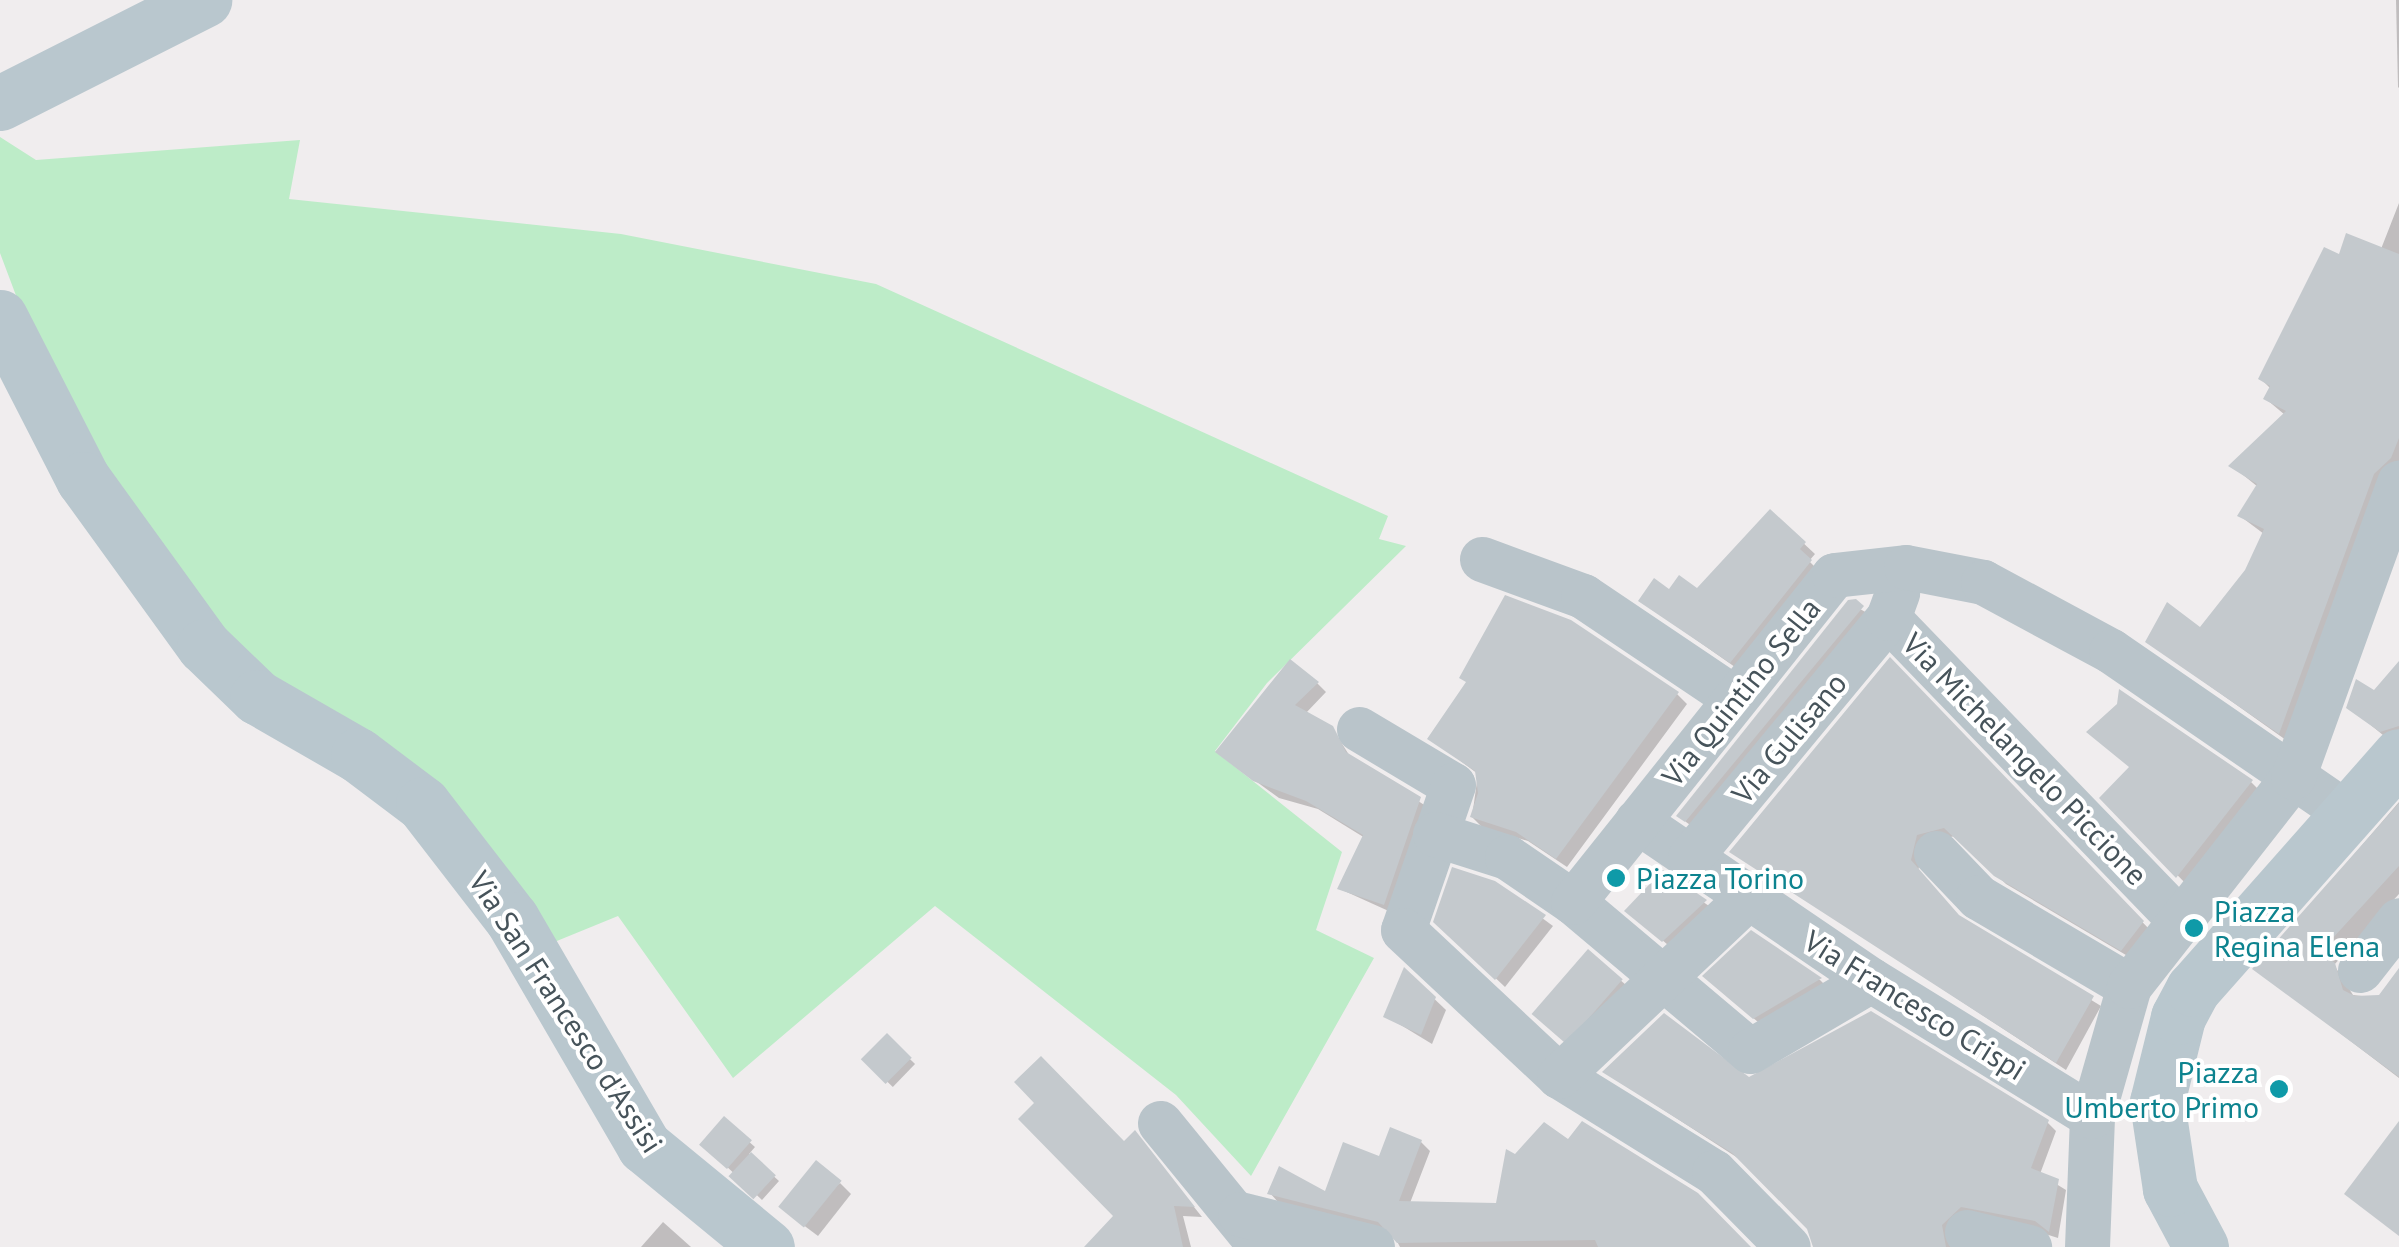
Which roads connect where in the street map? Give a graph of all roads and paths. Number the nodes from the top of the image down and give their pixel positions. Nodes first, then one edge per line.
1 (204, 0) edge
2 (0, 103) edge
3 (0, 317) edge
4 (2399, 483) edge
5 (1482, 559) dead end
6 (1906, 567) junction
7 (1888, 618) junction
8 (1735, 698) junction
9 (1358, 729) dead end
10 (2399, 756) edge
11 (2279, 768) junction
12 (1641, 816) junction
13 (2350, 816) junction
14 (1435, 834) junction
15 (1936, 853) dead end
16 (1685, 854) junction
17 (1748, 897) junction
18 (2169, 908) junction
19 (1580, 909) junction
20 (2399, 920) edge
21 (2360, 970) dead end
22 (2118, 979) junction
23 (1872, 980) junction
24 (1662, 982) junction
25 (1560, 1076) junction
26 (2092, 1116) junction
27 (1160, 1123) dead end
28 (2088, 1226) edge
29 (1250, 1230) edge
30 (1968, 1232) dead end
31 (766, 1247) edge
32 (1372, 1247) edge
33 (1788, 1247) edge
34 (2029, 1247) edge
35 (2201, 1247) edge

1 - 2 street
3 - 31 street, Via San Francesco d'Assisi
4 - 11 street
5 - 8 street
6 - 7 street
6 - 8 street, Via Quintino Sella
6 - 11 street, Via Quintino Sella
7 - 16 street, Via Gulisano
7 - 18 street, Via Michelangelo Piccione
8 - 12 street, Via Quintino Sella
9 - 14 street
10 - 13 street
11 - 13 street, Via Quintino Sella
11 - 18 street
12 - 16 street, Via Francesco Crispi
12 - 19 street, Via Quintino Sella
13 - 35 street
14 - 19 street
14 - 25 street
15 - 22 street
16 - 17 street, Via Francesco Crispi
17 - 23 street, Via Francesco Crispi
17 - 24 street
18 - 22 street
19 - 24 street
20 - 21 street
22 - 26 street
23 - 24 street
23 - 26 street, Via Francesco Crispi
24 - 25 street
25 - 33 street
26 - 28 street
27 - 29 street
29 - 32 street
30 - 34 street

